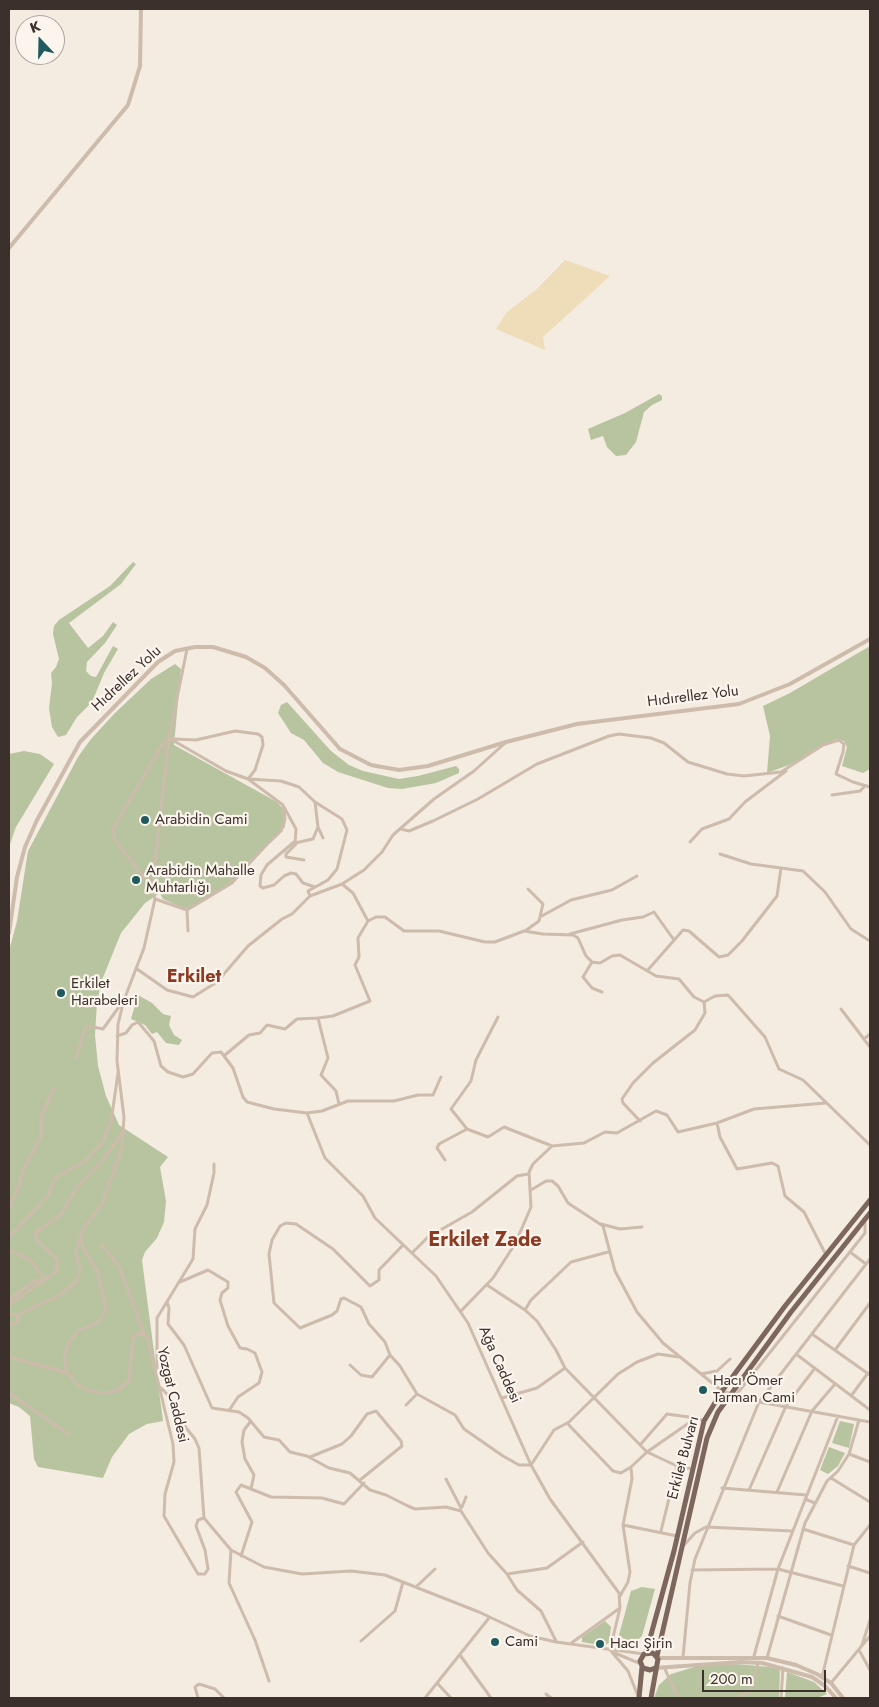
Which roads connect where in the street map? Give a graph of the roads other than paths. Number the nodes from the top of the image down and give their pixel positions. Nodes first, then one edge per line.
1 (141, 9) edge
2 (9, 248) edge
3 (870, 638) edge
4 (187, 648) junction
5 (169, 738) junction
6 (506, 742) junction
7 (790, 768) junction
8 (248, 779) junction
9 (865, 786) junction
10 (870, 787) edge
11 (832, 795) dead end
12 (315, 802) junction
13 (284, 807) junction
14 (318, 827) junction
15 (401, 829) junction
16 (323, 838) dead end
17 (690, 842) dead end
18 (295, 843) junction
19 (720, 854) dead end
20 (304, 860) dead end
21 (781, 868) junction
22 (637, 876) dead end
23 (342, 884) junction
24 (316, 887) junction
25 (152, 888) junction
26 (528, 889) dead end
27 (310, 896) junction
28 (155, 900) junction
29 (186, 910) junction
30 (540, 917) junction
31 (368, 922) junction
32 (188, 931) dead end
33 (524, 931) junction
34 (9, 933) edge
35 (570, 934) junction
36 (674, 940) junction
37 (870, 941) edge
38 (592, 962) junction
39 (137, 969) junction
40 (647, 971) junction
41 (602, 992) dead end
42 (124, 1000) junction
43 (704, 1002) junction
44 (841, 1009) dead end
45 (498, 1017) dead end
46 (318, 1018) junction
47 (870, 1034) edge
48 (117, 1036) junction
49 (864, 1039) junction
50 (870, 1047) edge
51 (225, 1054) junction
52 (76, 1058) dead end
53 (118, 1070) junction
54 (441, 1077) dead end
55 (54, 1089) dead end
56 (826, 1103) junction
57 (339, 1104) junction
58 (307, 1113) junction
59 (640, 1121) junction
60 (717, 1123) junction
61 (467, 1129) junction
62 (124, 1130) junction
63 (870, 1145) edge
64 (552, 1146) junction
65 (444, 1160) dead end
66 (214, 1164) dead end
67 (528, 1174) junction
68 (531, 1190) junction
69 (870, 1200) edge
70 (9, 1209) edge
71 (870, 1213) edge
72 (866, 1219) junction
73 (601, 1224) junction
74 (642, 1227) dead end
75 (81, 1236) junction
76 (9, 1237) edge
77 (101, 1245) dead end
78 (403, 1245) junction
79 (9, 1250) edge
80 (608, 1252) junction
81 (850, 1252) junction
82 (412, 1253) junction
83 (826, 1255) junction
84 (870, 1260) edge
85 (866, 1264) junction
86 (45, 1279) junction
87 (180, 1282) junction
88 (487, 1285) junction
89 (9, 1300) edge
90 (167, 1302) junction
91 (870, 1303) edge
92 (9, 1305) edge
93 (525, 1310) junction
94 (461, 1311) junction
95 (9, 1314) edge
96 (18, 1316) junction
97 (9, 1325) edge
98 (144, 1334) junction
99 (812, 1334) junction
100 (835, 1350) junction
101 (390, 1354) junction
102 (796, 1354) junction
103 (9, 1357) edge
104 (680, 1357) junction
105 (730, 1359) dead end
106 (350, 1365) dead end
107 (565, 1368) junction
108 (815, 1368) junction
109 (68, 1372) junction
110 (157, 1374) junction
111 (701, 1374) junction
112 (869, 1374) edge
113 (835, 1384) junction
114 (161, 1388) junction
115 (722, 1390) junction
116 (9, 1393) edge
117 (417, 1394) junction
118 (734, 1395) junction
119 (851, 1396) junction
120 (502, 1398) junction
121 (593, 1398) junction
122 (759, 1402) junction
123 (406, 1405) dead end
124 (786, 1406) junction
125 (230, 1409) junction
126 (870, 1410) edge
127 (812, 1411) junction
128 (838, 1416) junction
129 (696, 1418) junction
130 (859, 1420) junction
131 (251, 1421) junction
132 (704, 1421) junction
133 (870, 1422) edge
134 (567, 1423) junction
135 (68, 1434) dead end
136 (640, 1445) junction
137 (647, 1452) junction
138 (849, 1454) junction
139 (309, 1457) junction
140 (870, 1462) edge
141 (531, 1465) junction
142 (677, 1466) junction
143 (631, 1467) junction
144 (693, 1470) junction
145 (831, 1478) junction
146 (446, 1479) dead end
147 (360, 1480) junction
148 (364, 1483) junction
149 (251, 1488) junction
150 (722, 1488) junction
151 (749, 1490) junction
152 (776, 1492) junction
153 (806, 1495) junction
154 (466, 1497) dead end
155 (804, 1499) junction
156 (870, 1502) edge
157 (815, 1503) junction
158 (461, 1510) junction
159 (206, 1519) junction
160 (623, 1525) junction
161 (870, 1525) edge
162 (706, 1527) junction
163 (803, 1529) junction
164 (661, 1531) junction
165 (792, 1531) junction
166 (678, 1536) junction
167 (583, 1542) junction
168 (854, 1545) junction
169 (230, 1550) junction
170 (682, 1550) junction
171 (241, 1556) junction
172 (848, 1566) junction
173 (435, 1569) dead end
174 (778, 1569) junction
175 (692, 1570) junction
176 (790, 1573) junction
177 (870, 1573) edge
178 (507, 1574) junction
179 (403, 1582) junction
180 (843, 1586) junction
181 (416, 1587) junction
182 (620, 1597) junction
183 (620, 1608) junction
184 (778, 1616) junction
185 (489, 1618) junction
186 (870, 1620) edge
187 (832, 1635) junction
188 (870, 1636) edge
189 (361, 1641) dead end
190 (556, 1642) junction
191 (569, 1644) junction
192 (862, 1646) junction
193 (610, 1650) junction
194 (859, 1650) junction
195 (645, 1653) junction
196 (460, 1654) junction
197 (754, 1656) junction
198 (657, 1657) junction
199 (682, 1657) junction
200 (766, 1658) junction
201 (758, 1663) junction
202 (642, 1666) junction
203 (664, 1667) junction
204 (655, 1668) junction
205 (783, 1668) junction
206 (870, 1670) edge
207 (822, 1677) junction
208 (269, 1681) dead end
209 (437, 1683) junction
210 (831, 1683) junction
211 (546, 1694) dead end
212 (198, 1698) edge
213 (224, 1698) edge
214 (425, 1698) edge
215 (451, 1698) edge
216 (491, 1698) edge
217 (550, 1698) edge
218 (639, 1698) edge
219 (650, 1698) edge
220 (678, 1698) edge
221 (737, 1698) edge
222 (781, 1698) edge
223 (836, 1698) edge
224 (843, 1698) edge

1 - 2 street
3 - 6 street, Hıdırellez Yolu
4 - 5 street
4 - 6 street, Hıdrellez Yolu
4 - 34 street, Hıdrellez Yolu
5 - 8 street
5 - 8 street
5 - 25 street
5 - 25 street
6 - 15 street
7 - 9 street
7 - 15 street
7 - 17 street
8 - 12 street
8 - 13 street
9 - 10 street
9 - 11 street
12 - 14 street
12 - 24 street
13 - 18 street
13 - 29 street
14 - 16 street
14 - 18 street
15 - 23 street
18 - 20 street
18 - 24 street
19 - 21 street
21 - 36 street
21 - 37 street
22 - 30 street
23 - 27 street
23 - 31 street
24 - 27 street
25 - 28 street
26 - 30 street
27 - 39 street
28 - 29 street
28 - 39 street
29 - 32 street
30 - 33 street
31 - 33 street
31 - 46 street
33 - 35 street
35 - 36 street
35 - 38 street
36 - 40 street
38 - 40 street
38 - 41 street
39 - 42 street
40 - 43 street
42 - 48 street
42 - 52 street
43 - 56 street
43 - 59 street
44 - 49 street
45 - 61 street
46 - 51 street
46 - 57 street
47 - 49 street
48 - 51 street
48 - 53 street
49 - 50 street
51 - 58 street
53 - 62 street
53 - 76 street
54 - 57 street
55 - 70 street
56 - 60 street
56 - 63 street
57 - 58 street
58 - 78 street, Ağa Caddesi
59 - 60 street
59 - 64 street
60 - 83 street
61 - 64 street
61 - 65 street
62 - 75 street
62 - 86 street
64 - 67 street
66 - 87 street
67 - 68 street
67 - 82 street
68 - 73 street
68 - 88 street
69 - 83 main road, Erkilet Bulvarı
71 - 72 main road, Erkilet Bulvarı
72 - 81 street
72 - 118 main road, Erkilet Bulvarı
73 - 74 street
73 - 80 street
75 - 96 street
75 - 109 street
77 - 98 street
78 - 82 street, Ağa Caddesi
78 - 101 street
79 - 86 street
80 - 93 street
80 - 104 street
81 - 85 street
81 - 118 street
82 - 94 street, Ağa Caddesi
83 - 115 main road, Erkilet Bulvarı
84 - 85 street
85 - 99 street
86 - 89 street
86 - 92 street
87 - 90 street
87 - 125 street
88 - 93 street
88 - 94 street
90 - 110 street
90 - 125 street
91 - 100 street
93 - 107 street
94 - 120 street, Ağa Caddesi
95 - 96 street
96 - 97 street
98 - 109 street, Yozgat Caddesi
98 - 110 street, Yozgat Caddesi
99 - 100 street
99 - 102 street
100 - 112 street
101 - 106 street
101 - 117 street
102 - 108 street
102 - 122 street
103 - 109 street
104 - 111 street
104 - 121 street
105 - 111 street
107 - 120 street
107 - 121 street
108 - 113 street
108 - 124 street
110 - 114 street, Yozgat Caddesi
111 - 115 street
112 - 119 street
113 - 119 street
113 - 127 street
114 - 159 street
114 - 159 street, Yozgat Caddesi
115 - 118 street
115 - 132 main road, Erkilet Bulvarı
116 - 135 street
117 - 123 street
117 - 141 street
118 - 122 street
118 - 170 main road, Erkilet Bulvarı
119 - 126 street
120 - 141 street, Ağa Caddesi
121 - 134 street
121 - 136 street
122 - 124 street
122 - 150 street
124 - 127 street
124 - 151 street
125 - 131 street
127 - 128 street
127 - 152 street
128 - 130 street
128 - 153 street
129 - 132 street
129 - 136 street
129 - 137 street
130 - 133 street
130 - 138 street
131 - 139 street
131 - 149 street
132 - 144 main road, Erkilet Bulvarı
134 - 141 street
134 - 143 street
136 - 137 street
137 - 142 street
137 - 143 street
138 - 140 street
138 - 145 street
139 - 147 street
139 - 147 street
141 - 167 street, Ağa Caddesi
142 - 144 street
142 - 164 street
143 - 160 street
144 - 166 main road, Erkilet Bulvarı
145 - 156 street
145 - 157 street
146 - 158 street
147 - 148 street
148 - 149 street
148 - 158 street
149 - 171 street
150 - 151 street
150 - 162 street
151 - 152 street
152 - 153 street
153 - 155 street
154 - 158 street
155 - 157 street
155 - 165 street
157 - 163 street
158 - 178 street
159 - 169 street
160 - 164 street
160 - 182 street
161 - 168 street
162 - 165 street
162 - 170 street
162 - 175 street
163 - 168 street
163 - 176 street
164 - 166 street
165 - 174 street
166 - 195 main road, Erkilet Bulvarı
167 - 178 street
167 - 182 street, Ağa Caddesi
168 - 172 street
169 - 171 street
169 - 208 street
170 - 198 main road, Erkilet Bulvarı
171 - 179 street
172 - 177 street
172 - 180 street
173 - 181 street
174 - 175 street
174 - 176 street
174 - 197 street
175 - 199 street
176 - 180 street
176 - 184 street
178 - 190 street
179 - 181 street
179 - 189 street
180 - 187 street
181 - 185 street
182 - 183 street
183 - 191 street
183 - 193 street
184 - 187 street
184 - 200 street
185 - 190 street
185 - 196 street
186 - 192 street
187 - 207 street
188 - 192 street
190 - 191 street
191 - 193 street
192 - 194 street
193 - 195 street
193 - 202 street
193 - 218 street
194 - 206 street
194 - 210 street
195 - 198 main road
195 - 202 main road
196 - 209 street
196 - 216 street
197 - 199 street
197 - 200 street
198 - 199 street
198 - 204 main road
200 - 207 street
201 - 203 street
201 - 205 street
201 - 221 street
202 - 204 main road
202 - 218 main road
203 - 204 street
203 - 220 street
204 - 219 main road
205 - 222 street
205 - 223 street
207 - 210 street
209 - 214 street
209 - 215 street
210 - 224 street
211 - 217 street
212 - 213 street

